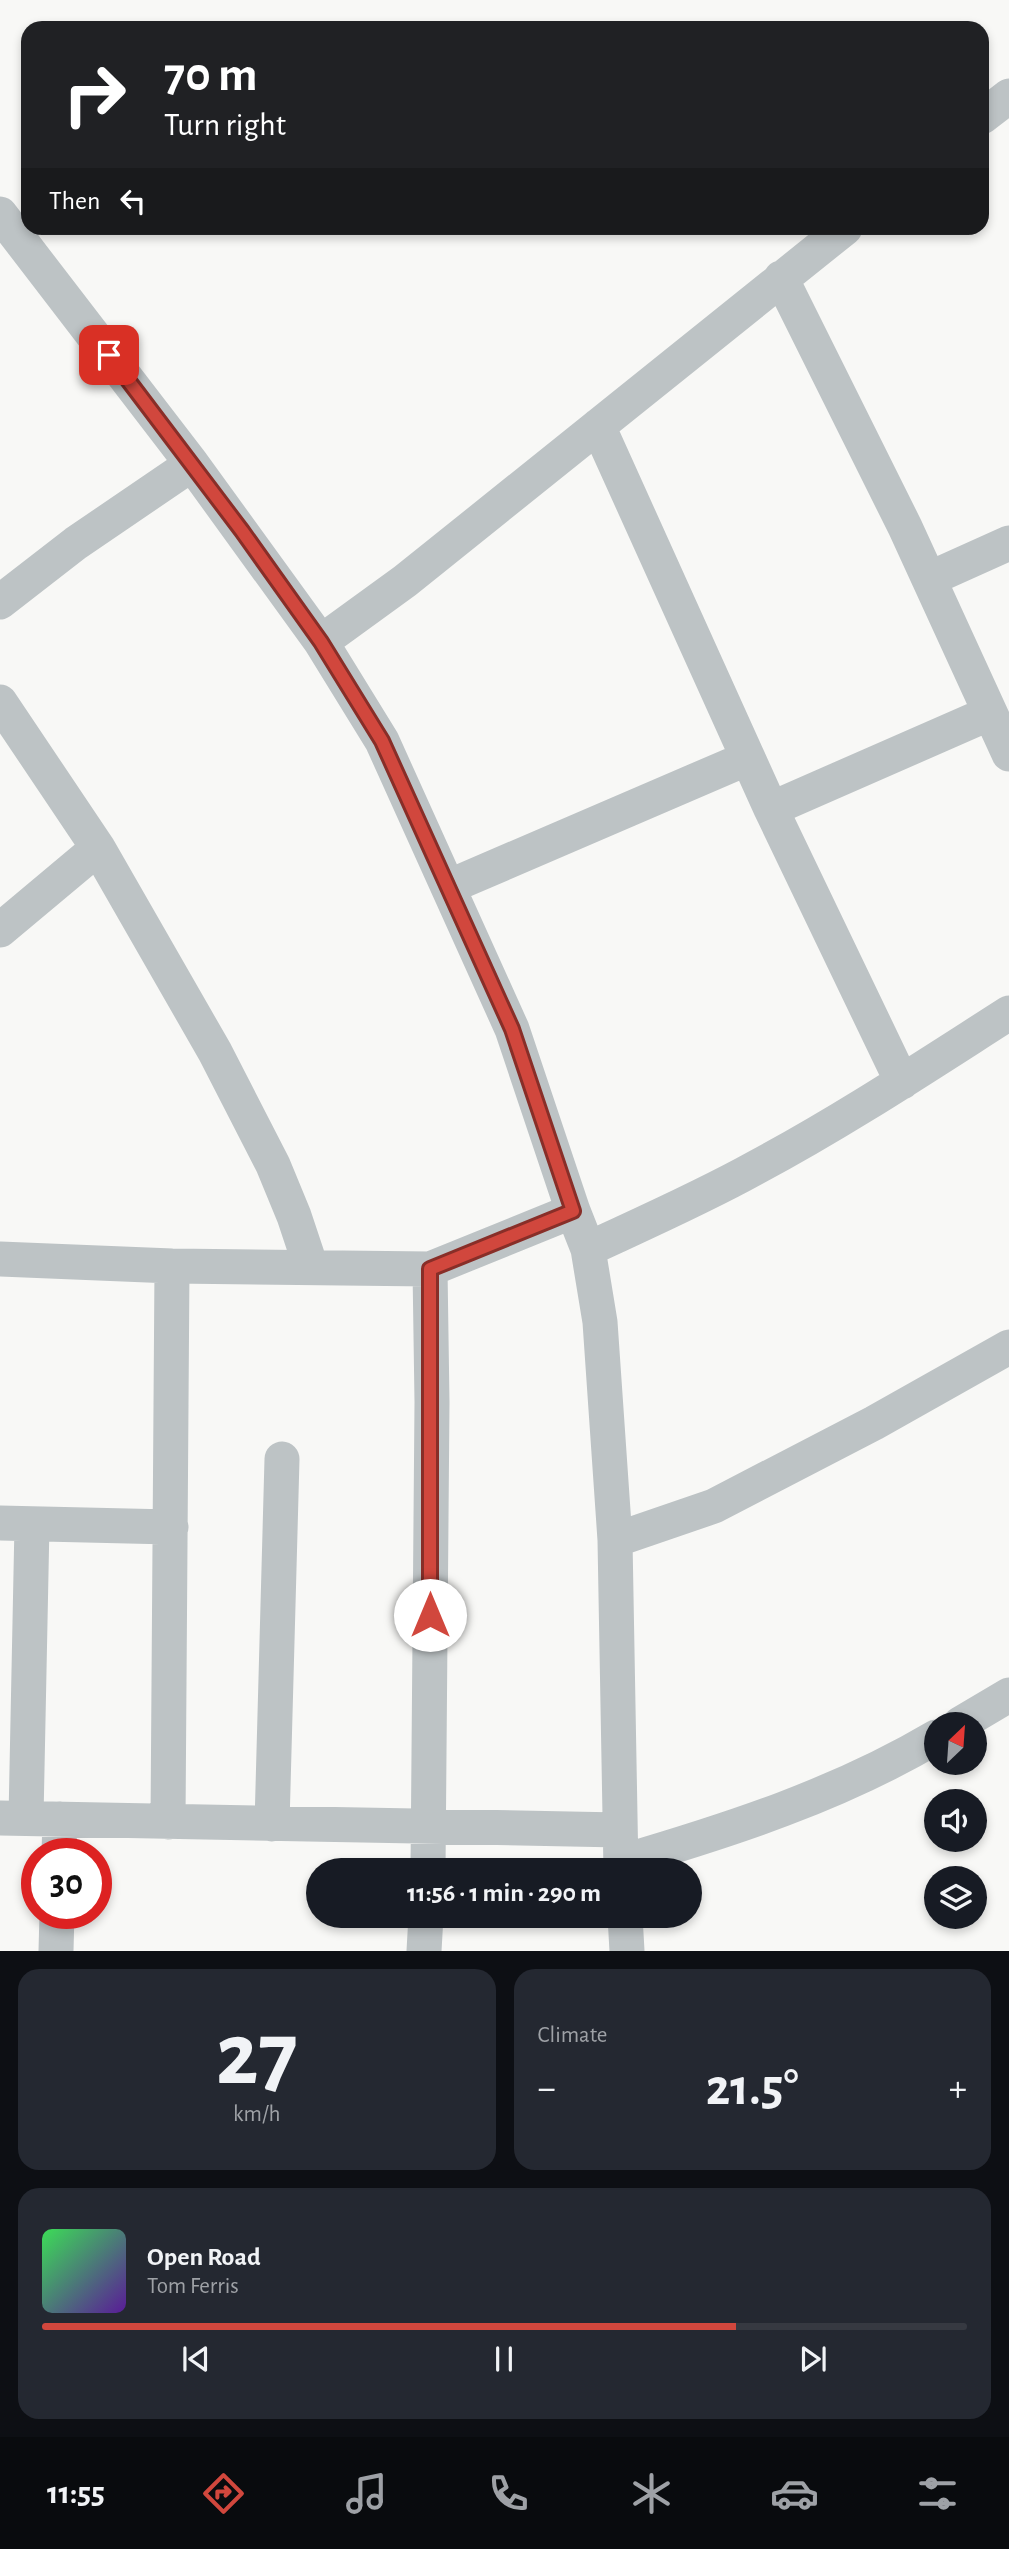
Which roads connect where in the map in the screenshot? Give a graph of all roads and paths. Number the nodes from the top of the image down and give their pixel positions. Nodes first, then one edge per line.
1 (1009, 96) edge
2 (989, 112) edge
3 (0, 214) edge
4 (836, 235) edge
5 (781, 278) junction
6 (598, 426) junction
7 (192, 464) junction
8 (1009, 543) edge
9 (929, 579) junction
10 (0, 602) edge
11 (321, 642) junction
12 (0, 702) edge
13 (990, 713) junction
14 (1009, 754) edge
15 (748, 758) junction
16 (771, 809) junction
17 (98, 848) junction
18 (448, 887) junction
19 (0, 930) edge
20 (1009, 1013) edge
21 (902, 1082) junction
22 (573, 1211) junction
23 (588, 1249) junction
24 (0, 1259) edge
25 (172, 1266) junction
26 (311, 1267) junction
27 (430, 1269) junction
28 (1009, 1347) edge
29 (282, 1459) dead end
30 (16, 1524) edge
31 (171, 1527) junction
32 (615, 1540) junction
33 (1009, 1695) edge
34 (980, 1712) edge
35 (924, 1744) edge
36 (169, 1822) junction
37 (272, 1824) junction
38 (36, 1827) edge
39 (429, 1827) junction
40 (621, 1854) edge
41 (428, 1858) edge
42 (426, 1928) edge
43 (626, 1928) edge
44 (57, 1929) edge
45 (56, 1951) edge
46 (425, 1951) edge
47 (627, 1951) edge

1 - 2 street
3 - 7 street
4 - 5 street
5 - 6 street
5 - 9 street
6 - 11 street
6 - 15 street
7 - 10 street
7 - 11 street
8 - 9 street
9 - 13 street
11 - 18 street
12 - 17 street
13 - 14 street
13 - 16 street
15 - 16 street
15 - 18 street
16 - 21 street
17 - 19 street
17 - 26 street
18 - 22 street
20 - 21 street
21 - 23 street
22 - 23 street
22 - 27 street
23 - 32 street
24 - 25 street
25 - 26 street
25 - 31 street
26 - 27 street
27 - 39 street
28 - 32 street
29 - 37 street
30 - 31 street
30 - 38 street
31 - 36 street
32 - 40 street
33 - 34 street
35 - 40 street
36 - 37 street
36 - 38 street
37 - 39 street
39 - 40 street
39 - 41 street
42 - 46 street
43 - 47 street
44 - 45 street

